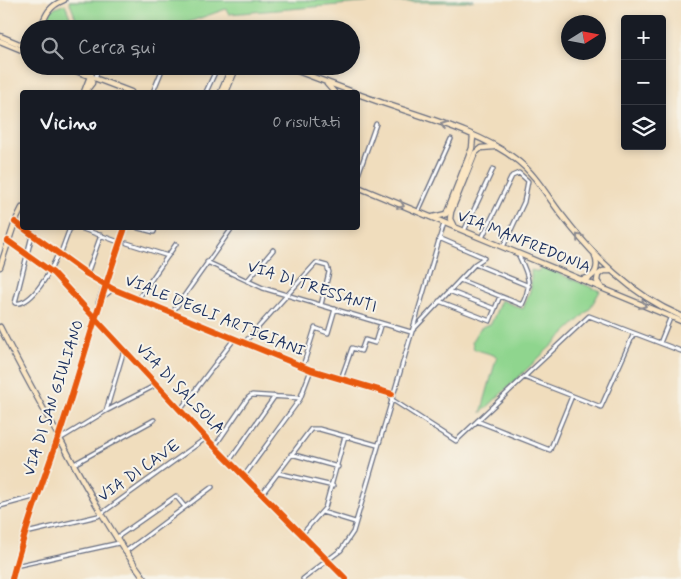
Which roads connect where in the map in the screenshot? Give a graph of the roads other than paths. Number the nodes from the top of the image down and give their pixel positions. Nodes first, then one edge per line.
1 (64, 0) edge
2 (44, 20) edge
3 (0, 36) edge
4 (0, 41) edge
5 (20, 44) edge
6 (20, 49) edge
7 (85, 75) edge
8 (87, 75) edge
9 (92, 75) edge
10 (94, 75) edge
11 (160, 75) edge
12 (214, 75) edge
13 (228, 75) edge
14 (233, 75) edge
15 (307, 75) edge
16 (92, 78) junction
17 (323, 81) junction
18 (85, 90) edge
19 (125, 90) edge
20 (154, 90) edge
21 (207, 90) edge
22 (222, 90) edge
23 (227, 90) edge
24 (332, 90) edge
25 (348, 90) edge
26 (360, 96) edge
27 (376, 124) dead end
28 (472, 135) junction
29 (451, 139) dead end
30 (498, 147) junction
31 (360, 169) edge
32 (493, 169) dead end
33 (360, 188) edge
34 (20, 212) edge
35 (418, 212) junction
36 (432, 218) junction
37 (15, 222) junction
38 (444, 223) junction
39 (20, 226) edge
40 (454, 227) junction
41 (25, 230) edge
42 (69, 230) edge
43 (85, 230) edge
44 (124, 230) edge
45 (231, 230) edge
46 (464, 231) junction
47 (32, 235) junction
48 (101, 236) junction
49 (439, 238) junction
50 (482, 238) junction
51 (8, 241) junction
52 (120, 242) junction
53 (127, 243) dead end
54 (176, 244) dead end
55 (502, 247) junction
56 (272, 250) dead end
57 (518, 253) junction
58 (26, 254) junction
59 (594, 254) junction
60 (59, 255) junction
61 (168, 256) junction
62 (207, 262) junction
63 (112, 264) junction
64 (475, 264) junction
65 (0, 267) edge
66 (51, 272) junction
67 (612, 272) junction
68 (87, 274) junction
69 (107, 274) junction
70 (579, 279) junction
71 (460, 280) junction
72 (97, 281) junction
73 (247, 281) junction
74 (105, 285) junction
75 (529, 286) junction
76 (113, 288) junction
77 (604, 289) junction
78 (449, 291) junction
79 (285, 295) junction
80 (500, 296) junction
81 (101, 299) junction
82 (138, 299) junction
83 (439, 301) junction
84 (321, 305) junction
85 (97, 306) junction
86 (335, 309) junction
87 (495, 309) junction
88 (172, 313) junction
89 (671, 316) junction
90 (681, 316) edge
91 (94, 318) junction
92 (681, 321) edge
93 (381, 323) junction
94 (0, 327) edge
95 (411, 332) junction
96 (634, 333) junction
97 (235, 338) junction
98 (244, 343) junction
99 (660, 343) junction
100 (124, 350) junction
101 (681, 351) edge
102 (303, 366) junction
103 (311, 370) junction
104 (524, 377) junction
105 (341, 379) junction
106 (156, 385) junction
107 (392, 394) junction
108 (275, 396) junction
109 (572, 396) junction
110 (300, 398) junction
111 (390, 399) junction
112 (180, 409) junction
113 (106, 411) junction
114 (66, 413) junction
115 (154, 420) dead end
116 (477, 421) junction
117 (60, 423) junction
118 (52, 427) junction
119 (345, 436) junction
120 (59, 438) junction
121 (206, 438) junction
122 (56, 445) junction
123 (376, 445) junction
124 (215, 446) junction
125 (291, 454) junction
126 (50, 457) junction
127 (230, 460) junction
128 (73, 465) junction
129 (338, 467) junction
130 (278, 473) junction
131 (244, 476) junction
132 (333, 486) junction
133 (212, 487) dead end
134 (262, 494) junction
135 (38, 495) junction
136 (0, 506) edge
137 (185, 507) junction
138 (322, 512) junction
139 (101, 513) junction
140 (355, 522) junction
141 (26, 533) junction
142 (302, 534) junction
143 (117, 540) junction
144 (125, 552) junction
145 (328, 561) junction
146 (15, 566) junction
147 (12, 579) edge
148 (145, 579) edge
149 (303, 579) edge
150 (346, 579) edge

1 - 2 main road
3 - 5 main road
4 - 6 main road
7 - 16 main road
8 - 16 main road
9 - 16 main road
10 - 16 street
11 - 20 street
12 - 21 street
13 - 22 main road
14 - 23 main road
15 - 17 main road
16 - 18 main road
16 - 19 main road
17 - 24 main road
17 - 25 main road
28 -> 26 main road, VIA MANFREDONIA
27 - 31 street
28 - 30 main road, VIA MANFREDONIA
28 - 36 main road
29 - 35 street
30 - 40 main road
59 -> 30 main road, VIA MANFREDONIA
32 - 46 street
33 -> 35 main road, VIA MANFREDONIA
34 - 37 main road
35 - 36 main road, VIA MANFREDONIA
36 - 38 main road, VIA MANFREDONIA
37 - 39 street, VIALE DEGLI ARTIGIANI
37 - 51 main road
38 - 40 main road, VIA MANFREDONIA
38 - 49 street
40 - 46 main road, VIA MANFREDONIA
41 - 47 street, VIALE DEGLI ARTIGIANI
42 - 60 street
43 - 48 street
44 - 52 street, VIA DI SAN GIULIANO
45 - 62 street
46 - 50 main road, VIA MANFREDONIA
47 - 58 street
47 - 60 street, VIALE DEGLI ARTIGIANI
48 - 52 street
48 - 68 street
49 - 64 street
49 - 95 street
50 - 55 main road, VIA MANFREDONIA
50 - 55 street
51 - 58 street, VIA DI SALSOLA
51 - 65 main road
52 - 63 street, VIA DI SAN GIULIANO
53 - 61 street
54 - 61 street
55 - 57 main road, VIA MANFREDONIA
56 - 73 street
57 - 70 main road, VIA MANFREDONIA
57 - 75 street
58 - 66 street, VIA DI SALSOLA
58 - 66 street
59 - 67 main road, VIA MANFREDONIA
59 - 70 main road
60 - 66 street
60 - 68 street, VIALE DEGLI ARTIGIANI
61 - 82 street
62 - 73 street, VIA DI TRESSANTI
62 - 88 street
63 - 69 street
63 - 74 street, VIA DI SAN GIULIANO
64 - 71 street
64 - 75 street
66 - 91 street, VIA DI SALSOLA
67 - 77 main road
67 - 90 main road, VIA MANFREDONIA
68 - 72 street, VIALE DEGLI ARTIGIANI
69 - 72 street
69 - 74 street
70 - 77 main road, VIA MANFREDONIA
71 - 78 street
71 - 80 street
72 - 74 street, VIALE DEGLI ARTIGIANI
73 - 79 street, VIA DI TRESSANTI
74 - 76 street, VIALE DEGLI ARTIGIANI
74 - 81 street, VIA DI SAN GIULIANO
74 - 85 street
75 - 80 street
76 - 81 street
76 - 82 street, VIALE DEGLI ARTIGIANI
77 -> 89 main road, VIA MANFREDONIA
78 - 83 street
78 - 87 street
79 - 84 street, VIA DI TRESSANTI
79 - 84 street
79 - 98 street
80 - 87 street
81 - 85 street, VIA DI SAN GIULIANO
82 - 88 street, VIALE DEGLI ARTIGIANI
83 - 87 street
83 - 95 street
84 - 86 street, VIA DI TRESSANTI
85 - 91 street, VIA DI SAN GIULIANO
86 - 93 street, VIA DI TRESSANTI
86 - 102 street
88 - 97 street, VIALE DEGLI ARTIGIANI
89 - 92 main road, VIA MANFREDONIA
89 - 99 street
91 - 100 street, VIA DI SALSOLA
91 - 114 street, VIA DI SAN GIULIANO
93 - 95 street, VIA DI TRESSANTI
93 - 105 street
94 - 118 main road
95 - 107 street
96 - 99 street
96 - 104 street
96 - 109 street
97 - 98 street, VIALE DEGLI ARTIGIANI
97 - 112 street, VIA DI SALSOLA
98 - 102 street, VIALE DEGLI ARTIGIANI
99 - 101 street
100 - 106 street, VIA DI SALSOLA
100 - 113 street
102 - 103 street, VIALE DEGLI ARTIGIANI
103 - 105 street, VIALE DEGLI ARTIGIANI
103 - 110 street
104 - 109 street
104 - 116 street
105 - 107 street, VIALE DEGLI ARTIGIANI
106 - 112 street, VIA DI SALSOLA
106 - 113 street
107 - 111 street
108 - 110 street
108 - 124 street
108 - 127 street
109 - 116 street
110 - 131 street
111 - 116 street
111 - 123 street
112 - 121 street, VIA DI SALSOLA
113 - 120 street
114 - 117 street
114 - 120 street, VIA DI SAN GIULIANO
115 - 128 street
117 - 118 street
117 - 120 street
118 - 120 main road
119 - 123 street
119 - 125 street
119 - 129 street
120 - 122 street, VIA DI SAN GIULIANO
120 - 122 street
120 - 126 street
120 - 128 main road
121 - 124 street, VIA DI SALSOLA
121 - 139 street, VIA DI CAVE
122 - 126 street, VIA DI SAN GIULIANO
123 - 140 street
124 - 127 street, VIA DI SALSOLA
125 - 129 street
125 - 130 street
126 - 135 street, VIA DI SAN GIULIANO
127 - 131 street, VIA DI SALSOLA
128 - 139 main road
129 - 132 street
130 - 132 street
130 - 134 street
131 - 134 street, VIA DI SALSOLA
132 - 138 street
133 - 137 street
134 - 142 street, VIA DI SALSOLA
135 - 136 street
135 - 141 street, VIA DI SAN GIULIANO
137 - 143 street
137 - 144 street
138 - 140 street
138 - 142 street
139 - 141 street, VIA DI CAVE
139 - 143 main road
140 - 145 street
141 - 146 street, VIA DI SAN GIULIANO
142 - 145 street, VIA DI SALSOLA
143 - 144 main road
143 - 146 street
144 - 148 main road
145 - 149 street
145 - 150 street, VIA DI SALSOLA
146 - 147 street, VIA DI SAN GIULIANO

